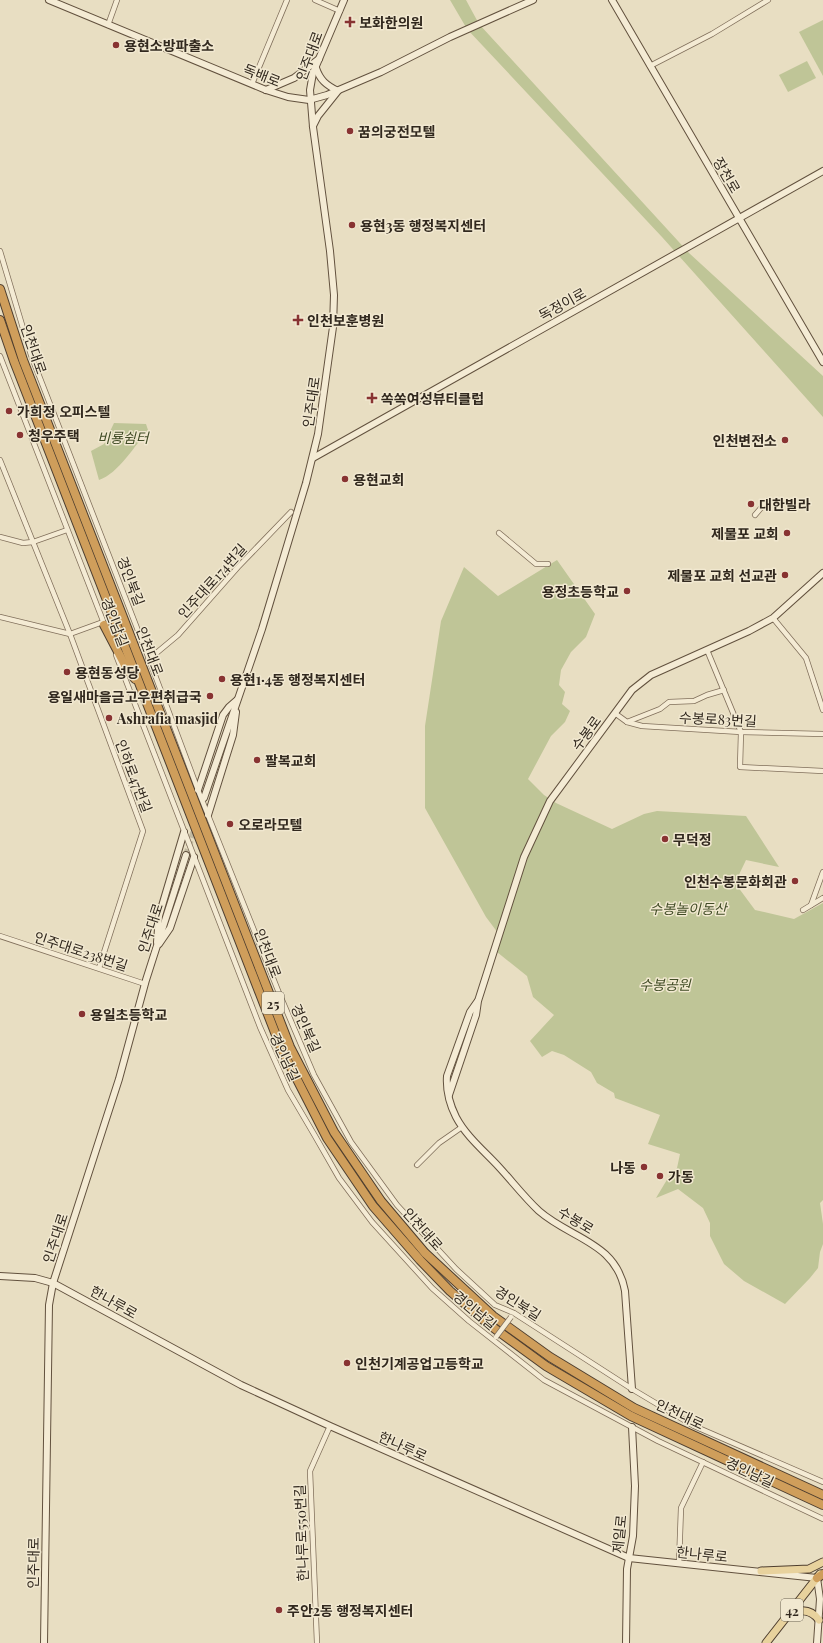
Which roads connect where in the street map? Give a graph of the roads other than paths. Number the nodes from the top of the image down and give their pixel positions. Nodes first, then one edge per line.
1 (49, 0) edge
2 (117, 0) edge
3 (287, 0) edge
4 (315, 0) edge
5 (344, 0) edge
6 (533, 0) edge
7 (612, 0) edge
8 (768, 0) edge
9 (340, 11) junction
10 (108, 25) junction
11 (320, 58) junction
12 (650, 66) junction
13 (316, 68) junction
14 (252, 84) junction
15 (266, 90) junction
16 (338, 91) junction
17 (309, 100) junction
18 (313, 127) junction
19 (823, 171) edge
20 (739, 218) junction
21 (0, 251) edge
22 (0, 289) edge
23 (0, 320) edge
24 (0, 356) edge
25 (823, 362) edge
26 (313, 458) junction
27 (0, 460) edge
28 (768, 501) dead end
29 (294, 514) junction
30 (755, 515) dead end
31 (67, 530) junction
32 (499, 533) dead end
33 (0, 537) edge
34 (33, 542) junction
35 (548, 564) dead end
36 (823, 573) edge
37 (0, 617) edge
38 (773, 618) junction
39 (104, 623) junction
40 (70, 634) junction
41 (707, 650) junction
42 (148, 660) junction
43 (140, 686) junction
44 (724, 690) junction
45 (237, 700) junction
46 (823, 710) edge
47 (616, 714) junction
48 (627, 722) junction
49 (740, 732) junction
50 (823, 734) edge
51 (823, 771) edge
52 (198, 790) junction
53 (204, 798) dead end
54 (208, 816) junction
55 (184, 832) junction
56 (186, 856) tunnel mouth
57 (194, 857) junction
58 (823, 872) edge
59 (823, 898) edge
60 (811, 905) junction
61 (803, 910) dead end
62 (0, 936) edge
63 (157, 947) junction
64 (99, 968) junction
65 (146, 984) junction
66 (462, 1127) junction
67 (417, 1165) dead end
68 (0, 1276) edge
69 (53, 1283) junction
70 (513, 1315) junction
71 (494, 1338) junction
72 (632, 1390) junction
73 (330, 1426) junction
74 (632, 1428) junction
75 (703, 1462) junction
76 (823, 1482) edge
77 (823, 1495) edge
78 (823, 1505) edge
79 (823, 1519) edge
80 (629, 1558) junction
81 (823, 1562) edge
82 (679, 1564) junction
83 (823, 1570) edge
84 (761, 1571) junction
85 (820, 1576) edge
86 (821, 1608) edge
87 (788, 1615) junction
88 (819, 1620) junction
89 (44, 1643) edge
90 (317, 1643) edge
91 (626, 1643) edge
92 (766, 1643) edge
93 (817, 1643) edge

1 - 10 main road, 독배로
2 - 10 street
3 - 14 street
4 - 9 street
5 - 9 main road, 인주대로
6 - 16 main road, 독배로
7 - 12 main road, 장천로
8 - 12 street
9 - 11 main road, 인주대로
10 - 14 main road, 독배로
11 - 13 main road, 인주대로
11 - 15 main road
12 - 20 main road, 장천로
13 - 16 main road
13 - 17 main road, 인주대로
14 - 15 main road, 독배로
15 - 17 main road, 독배로
16 - 17 main road, 독배로
16 - 18 main road
17 - 18 main road, 인주대로
18 - 26 main road, 인주대로
19 - 20 main road, 독정이로
20 - 25 main road, 장천로
20 - 26 main road, 독정이로
21 - 42 street, 경인북길
22 - 77 highway, 인천대로 / 25
23 - 43 highway, 인천대로 / 25
24 - 31 street, 경인남길
26 - 29 main road, 인주대로
27 - 34 street, 인하로47번길
28 - 30 street
29 - 42 street, 인주대로174번길
29 - 45 main road, 인주대로
31 - 34 street
31 - 39 street, 경인남길
32 - 35 street
33 - 34 street
34 - 40 street, 인하로47번길
36 - 38 main road, 수봉로
37 - 40 street
38 - 41 main road, 수봉로
38 - 46 street
39 - 40 street
39 - 43 highway
39 - 55 street, 경인남길
40 - 64 street, 인하로47번길
41 - 44 street
41 - 47 main road, 수봉로
42 - 52 street, 경인북길
43 - 78 highway, 인천대로 / 25
44 - 48 street
44 - 49 street
45 - 52 main road
45 - 53 main road, 인주대로
45 - 54 main road
47 - 48 street, 수봉로83번길
47 - 66 main road, 수봉로
48 - 49 street, 수봉로83번길
49 - 50 street, 수봉로83번길
49 - 51 street
52 - 54 street, 경인북길
54 - 70 street, 경인북길
55 - 57 street, 경인남길
55 - 63 main road
56 - 63 main road, 인주대로
57 - 63 main road
57 - 71 street, 경인남길
58 - 60 street
59 - 60 street
60 - 61 street
62 - 64 street, 인주대로238번길
63 - 65 main road, 인주대로
64 - 65 street, 인주대로238번길
65 - 69 main road, 인주대로
66 - 67 street
66 - 72 main road, 수봉로
68 - 69 main road, 한나루로
69 - 73 main road, 한나루로
69 - 89 main road, 인주대로
70 - 71 street, bridge
70 - 72 street, 경인북길
71 - 74 street, 경인남길
72 - 76 street, 경인북길
73 - 80 main road, 한나루로
73 - 90 street, 한나루로550번길
74 - 75 street, 경인남길
74 - 80 main road, 제일로
75 - 79 street, 경인남길
75 - 82 street
80 - 82 main road, 한나루로
80 - 91 main road, 제일로
81 - 84 main road
82 - 84 main road, 한나루로
83 - 85 main road, 42
84 - 85 main road, 한나루로
85 - 86 main road
85 - 87 main road, 42
86 - 88 main road
87 - 88 main road
87 - 92 main road, 42
88 - 93 main road

